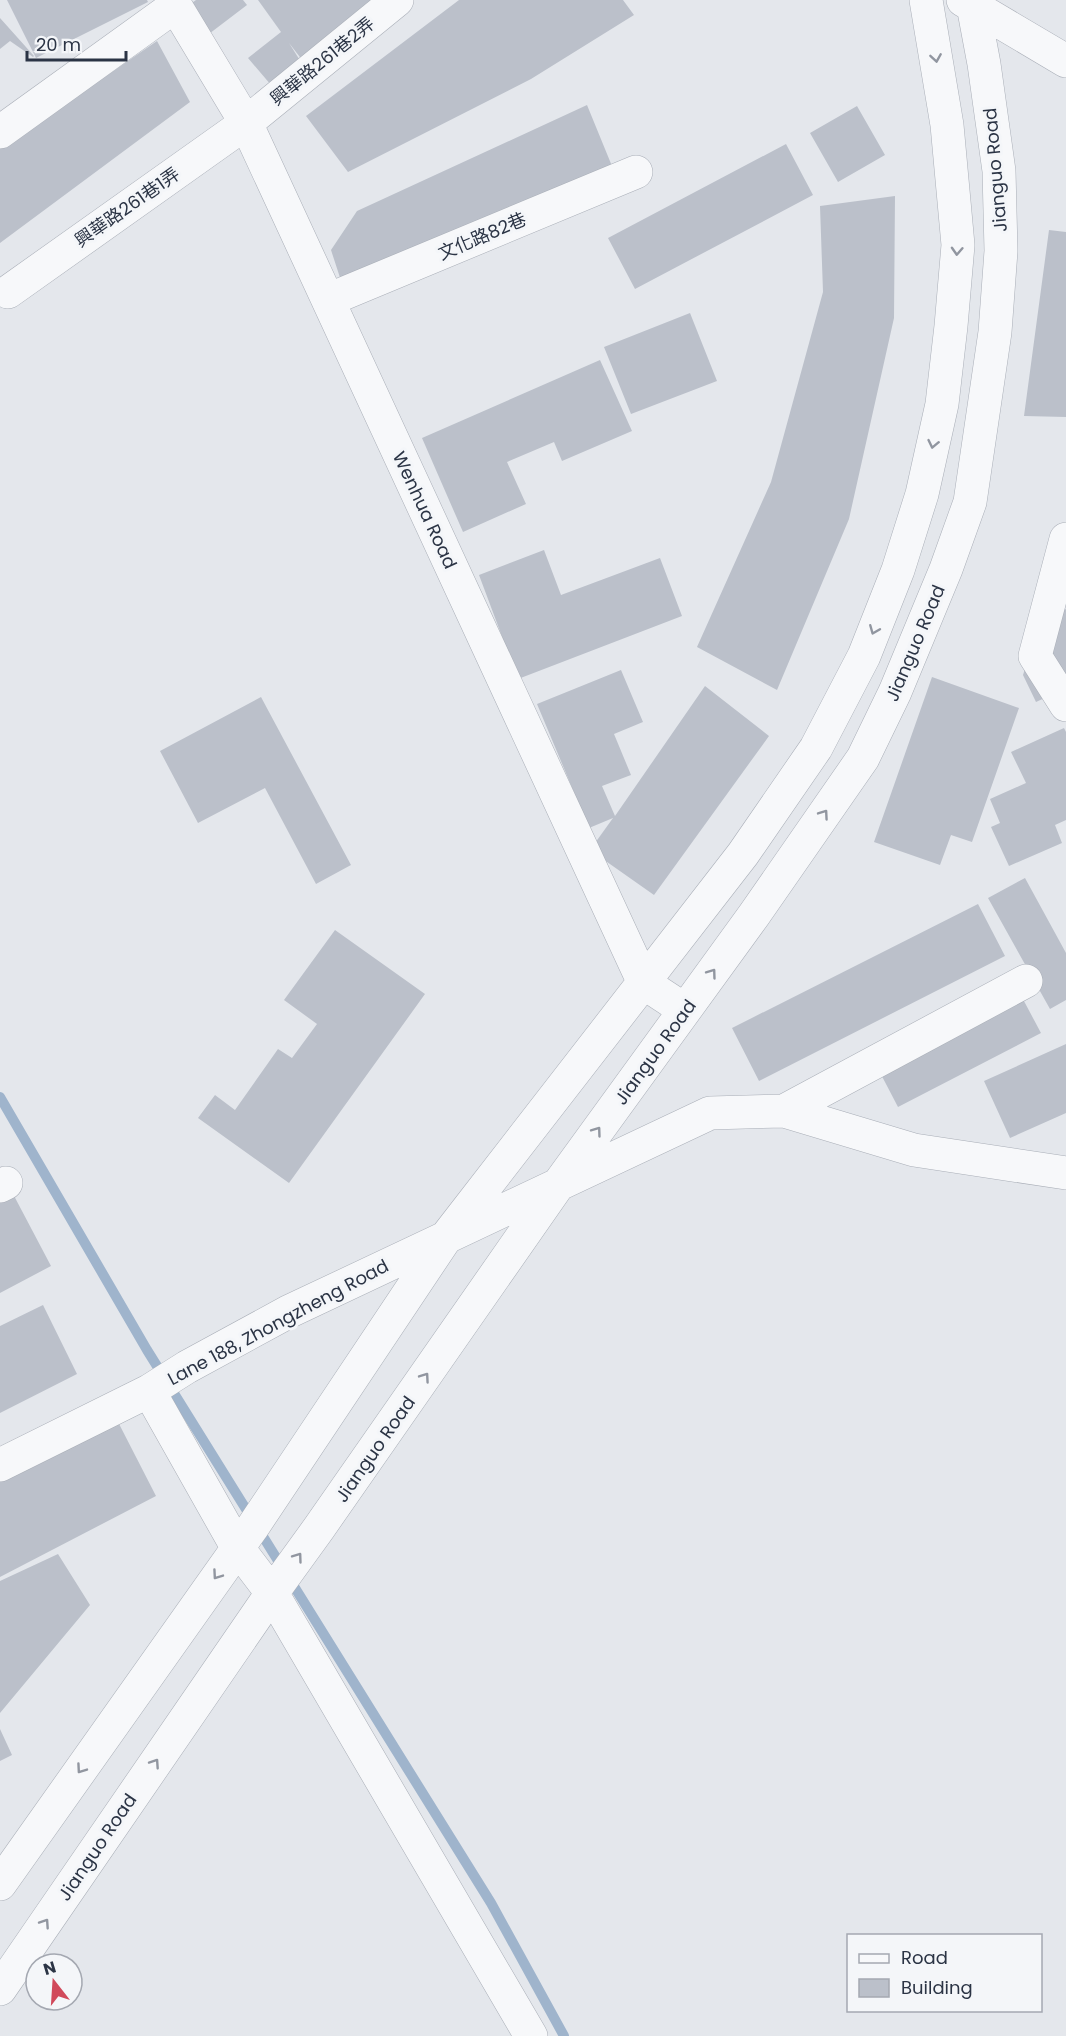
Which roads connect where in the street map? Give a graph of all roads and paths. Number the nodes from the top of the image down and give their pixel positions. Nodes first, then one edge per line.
1 (397, 0) edge
2 (926, 0) edge
3 (969, 2) edge
4 (174, 3) edge
5 (1066, 61) edge
6 (246, 123) junction
7 (0, 132) edge
8 (636, 172) dead end
9 (8, 292) dead end
10 (328, 300) junction
11 (1066, 539) edge
12 (1066, 705) edge
13 (1026, 981) dead end
14 (644, 983) junction
15 (685, 1010) junction
16 (784, 1111) junction
17 (1066, 1173) edge
18 (558, 1185) junction
19 (447, 1236) junction
20 (148, 1391) junction
21 (0, 1465) edge
22 (245, 1537) junction
23 (274, 1590) junction
24 (0, 1884) edge
25 (0, 1989) edge
26 (531, 2036) edge

1 - 6 street, 興華路261巷2弄
2 -> 14 street
3 - 5 street
15 -> 3 street, Jianguo Road
4 - 6 street, Wenhua Road
4 - 7 street
6 - 9 street, 興華路261巷1弄
6 - 10 street, Wenhua Road
8 - 10 street, 文化路82巷
10 - 14 street, Wenhua Road
11 - 12 street
13 - 16 street
14 - 15 street
14 - 19 street
18 -> 15 street, Jianguo Road
16 - 17 street
16 - 18 street, Lane 188, Zhongzheng Road
18 - 19 street, Lane 188, Zhongzheng Road
23 -> 18 street, Jianguo Road
19 - 20 street, Lane 188, Zhongzheng Road
19 - 22 street
20 - 21 street, Lane 188, Zhongzheng Road
20 - 22 street
22 - 23 street
22 -> 24 street
25 -> 23 street, Jianguo Road
23 - 26 street

